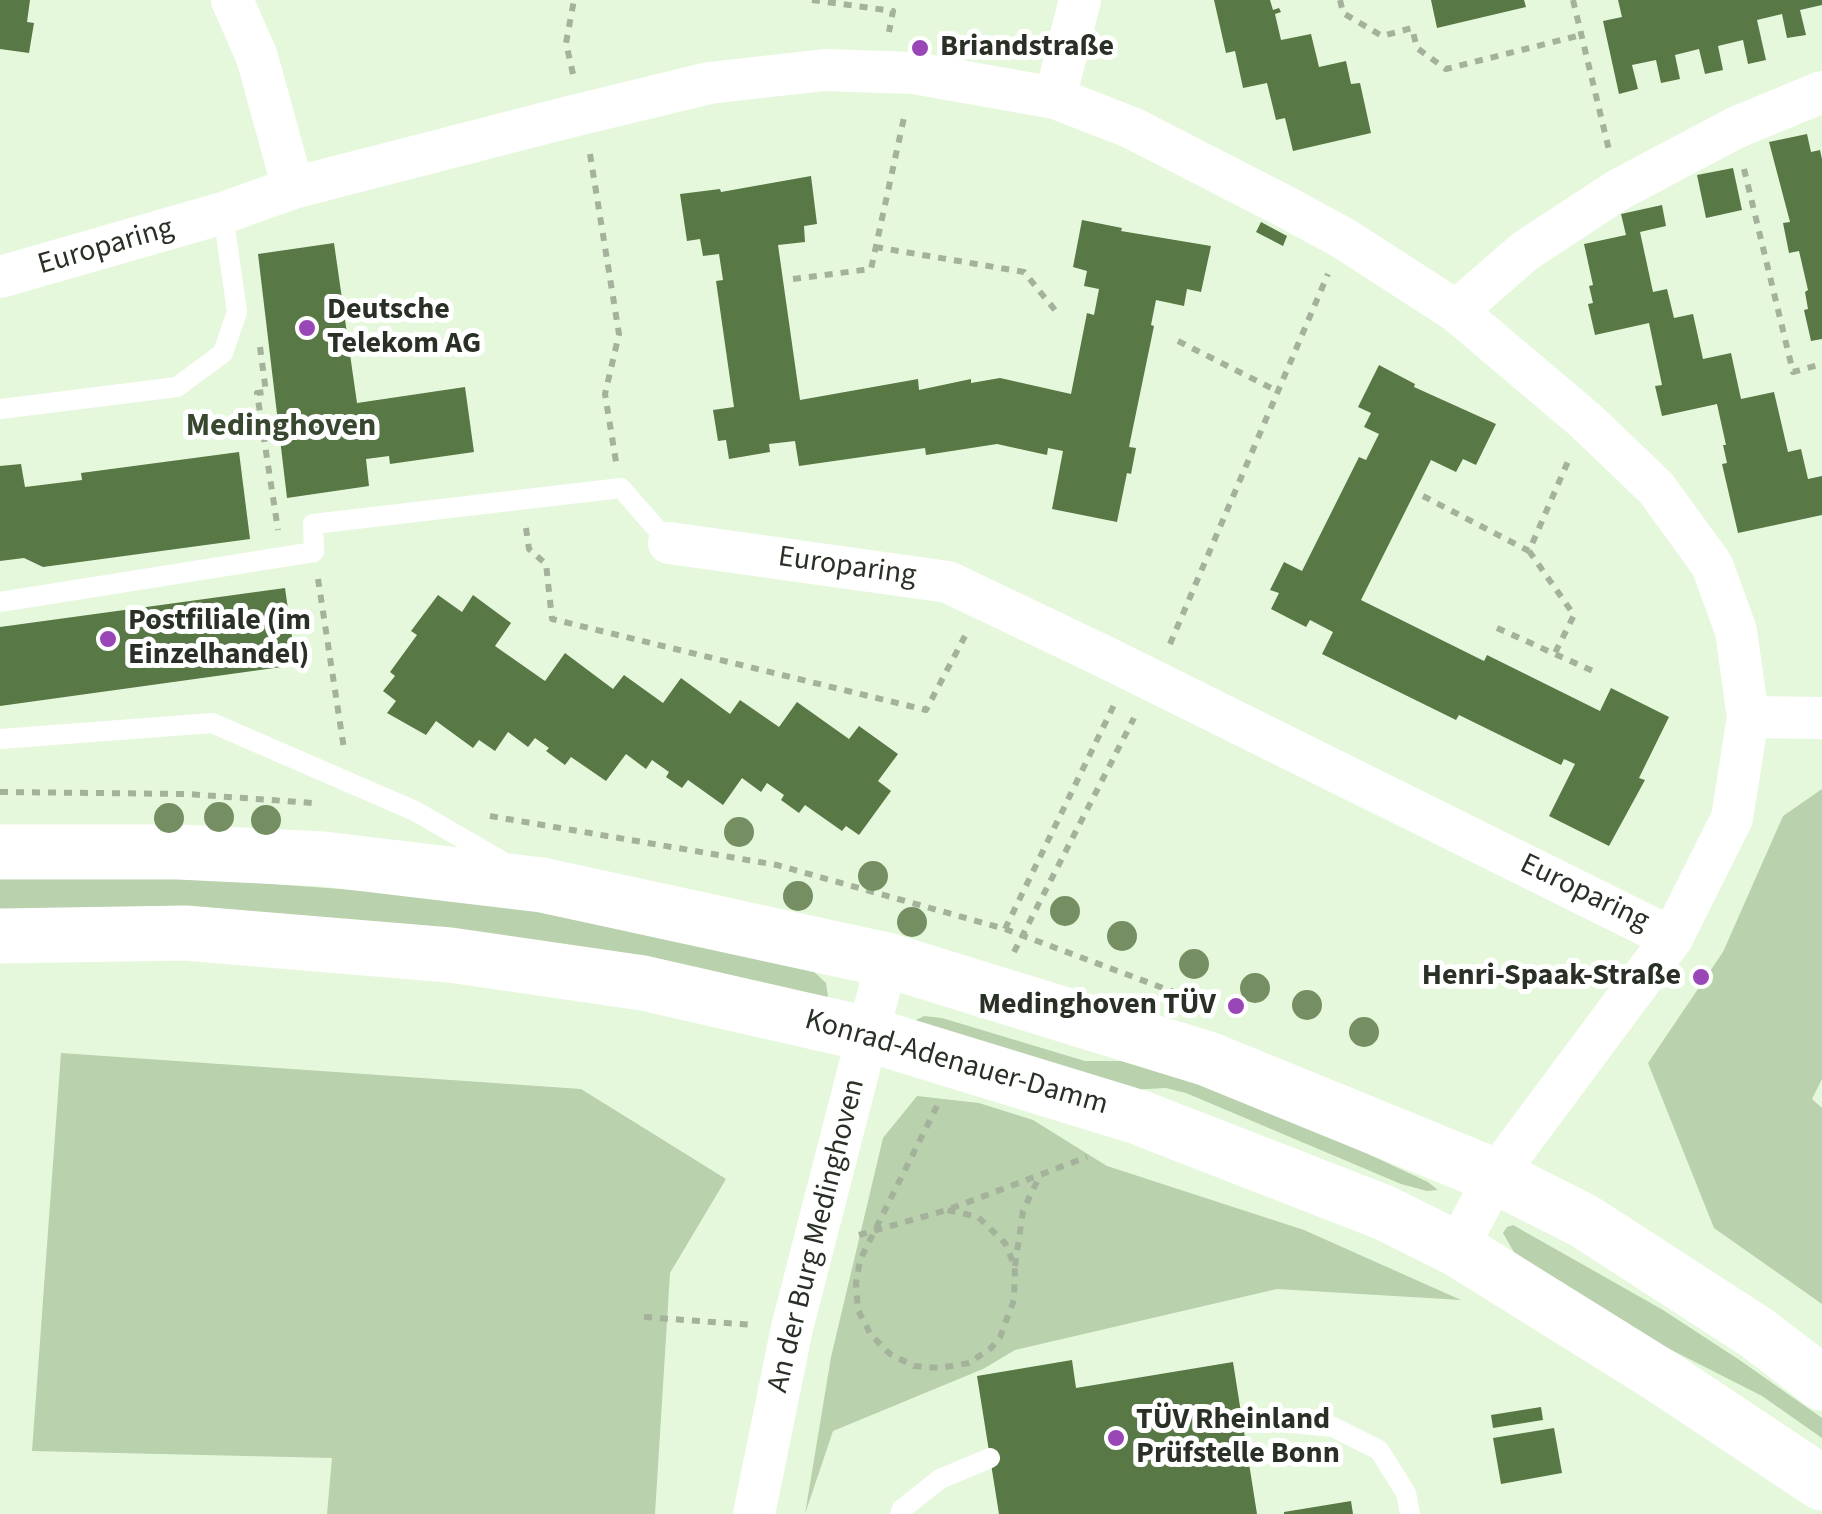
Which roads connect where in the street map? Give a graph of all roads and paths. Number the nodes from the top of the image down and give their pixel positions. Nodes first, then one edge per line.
1 (232, 0) edge
2 (574, 0) edge
3 (812, 0) edge
4 (1080, 0) edge
5 (1340, 0) edge
6 (1574, 0) edge
7 (1581, 35) junction
8 (901, 59) junction
9 (1822, 92) edge
10 (1055, 98) junction
11 (583, 114) junction
12 (1735, 128) junction
13 (293, 188) junction
14 (1618, 190) junction
15 (223, 214) junction
16 (875, 248) junction
17 (1328, 272) dead end
18 (0, 277) edge
19 (793, 280) dead end
20 (1456, 311) junction
21 (1059, 315) dead end
22 (1178, 341) dead end
23 (262, 360) dead end
24 (1822, 364) edge
25 (1277, 392) junction
26 (0, 410) edge
27 (1586, 421) junction
28 (621, 488) junction
29 (1423, 496) dead end
30 (523, 500) junction
31 (669, 543) joint
32 (1529, 551) junction
33 (314, 552) junction
34 (282, 558) junction
35 (984, 599) junction
36 (0, 602) edge
37 (1496, 628) dead end
38 (1554, 655) junction
39 (1593, 671) dead end
40 (1142, 676) junction
41 (1748, 717) junction
42 (1822, 718) edge
43 (0, 739) edge
44 (345, 755) dead end
45 (1065, 851) dead end
46 (0, 852) edge
47 (542, 884) junction
48 (1005, 929) dead end
49 (0, 936) edge
50 (1672, 938) junction
51 (887, 960) junction
52 (868, 1034) junction
53 (1087, 1157) dead end
54 (1040, 1174) junction
55 (1495, 1176) junction
56 (947, 1210) junction
57 (814, 1248) junction
58 (1457, 1249) junction
59 (860, 1260) dead end
60 (1015, 1267) junction
61 (644, 1318) dead end
62 (792, 1328) junction
63 (1822, 1383) edge
64 (1242, 1418) dead end
65 (990, 1458) dead end
66 (1822, 1483) edge
67 (754, 1514) edge
68 (900, 1514) edge
69 (1410, 1514) edge

1 - 13 street
2 - 11 path
3 - 8 path
4 - 10 street
5 - 7 path
6 - 7 path
7 - 14 path
8 - 10 street, Europaring
8 - 11 street, Europaring
8 - 16 path
9 - 12 street
10 - 20 street, Europaring
11 - 13 street, Europaring
11 - 28 path
12 - 14 street
12 - 24 path
13 - 15 street, Europaring
14 - 20 street
15 - 18 street, Europaring
15 - 26 lane
16 - 19 path
16 - 21 path
17 - 25 path
20 - 27 street, Europaring
22 - 25 path
23 - 34 path
25 - 40 path
27 - 32 path
27 - 41 street, Europaring
28 - 30 lane
28 - 31 lane, Europaring
29 - 32 path
30 - 33 lane
30 - 35 path
31 - 35 street, Europaring
32 - 38 path
33 - 34 lane
33 - 44 path
34 - 36 lane
35 - 40 street, Europaring
37 - 38 path
38 - 39 path
40 - 45 path
40 - 48 path
40 - 50 street, Europaring
41 - 42 street
41 - 50 street, Europaring
43 - 47 lane
46 - 47 main road
47 - 51 main road
49 - 52 main road, Konrad-Adenauer-Damm
50 - 55 street, Europaring
51 - 52 street, An der Burg Medinghoven
51 - 55 main road
52 - 57 street, An der Burg Medinghoven
52 - 58 main road, Konrad-Adenauer-Damm
53 - 54 path
54 - 56 path
54 - 60 path
55 - 58 street, Europaring
55 - 63 main road
56 - 57 path
56 - 60 path
57 - 62 street, An der Burg Medinghoven
58 - 66 main road, Konrad-Adenauer-Damm
59 - 60 path
61 - 62 path
62 - 67 street, An der Burg Medinghoven
64 - 69 lane
65 - 68 lane

